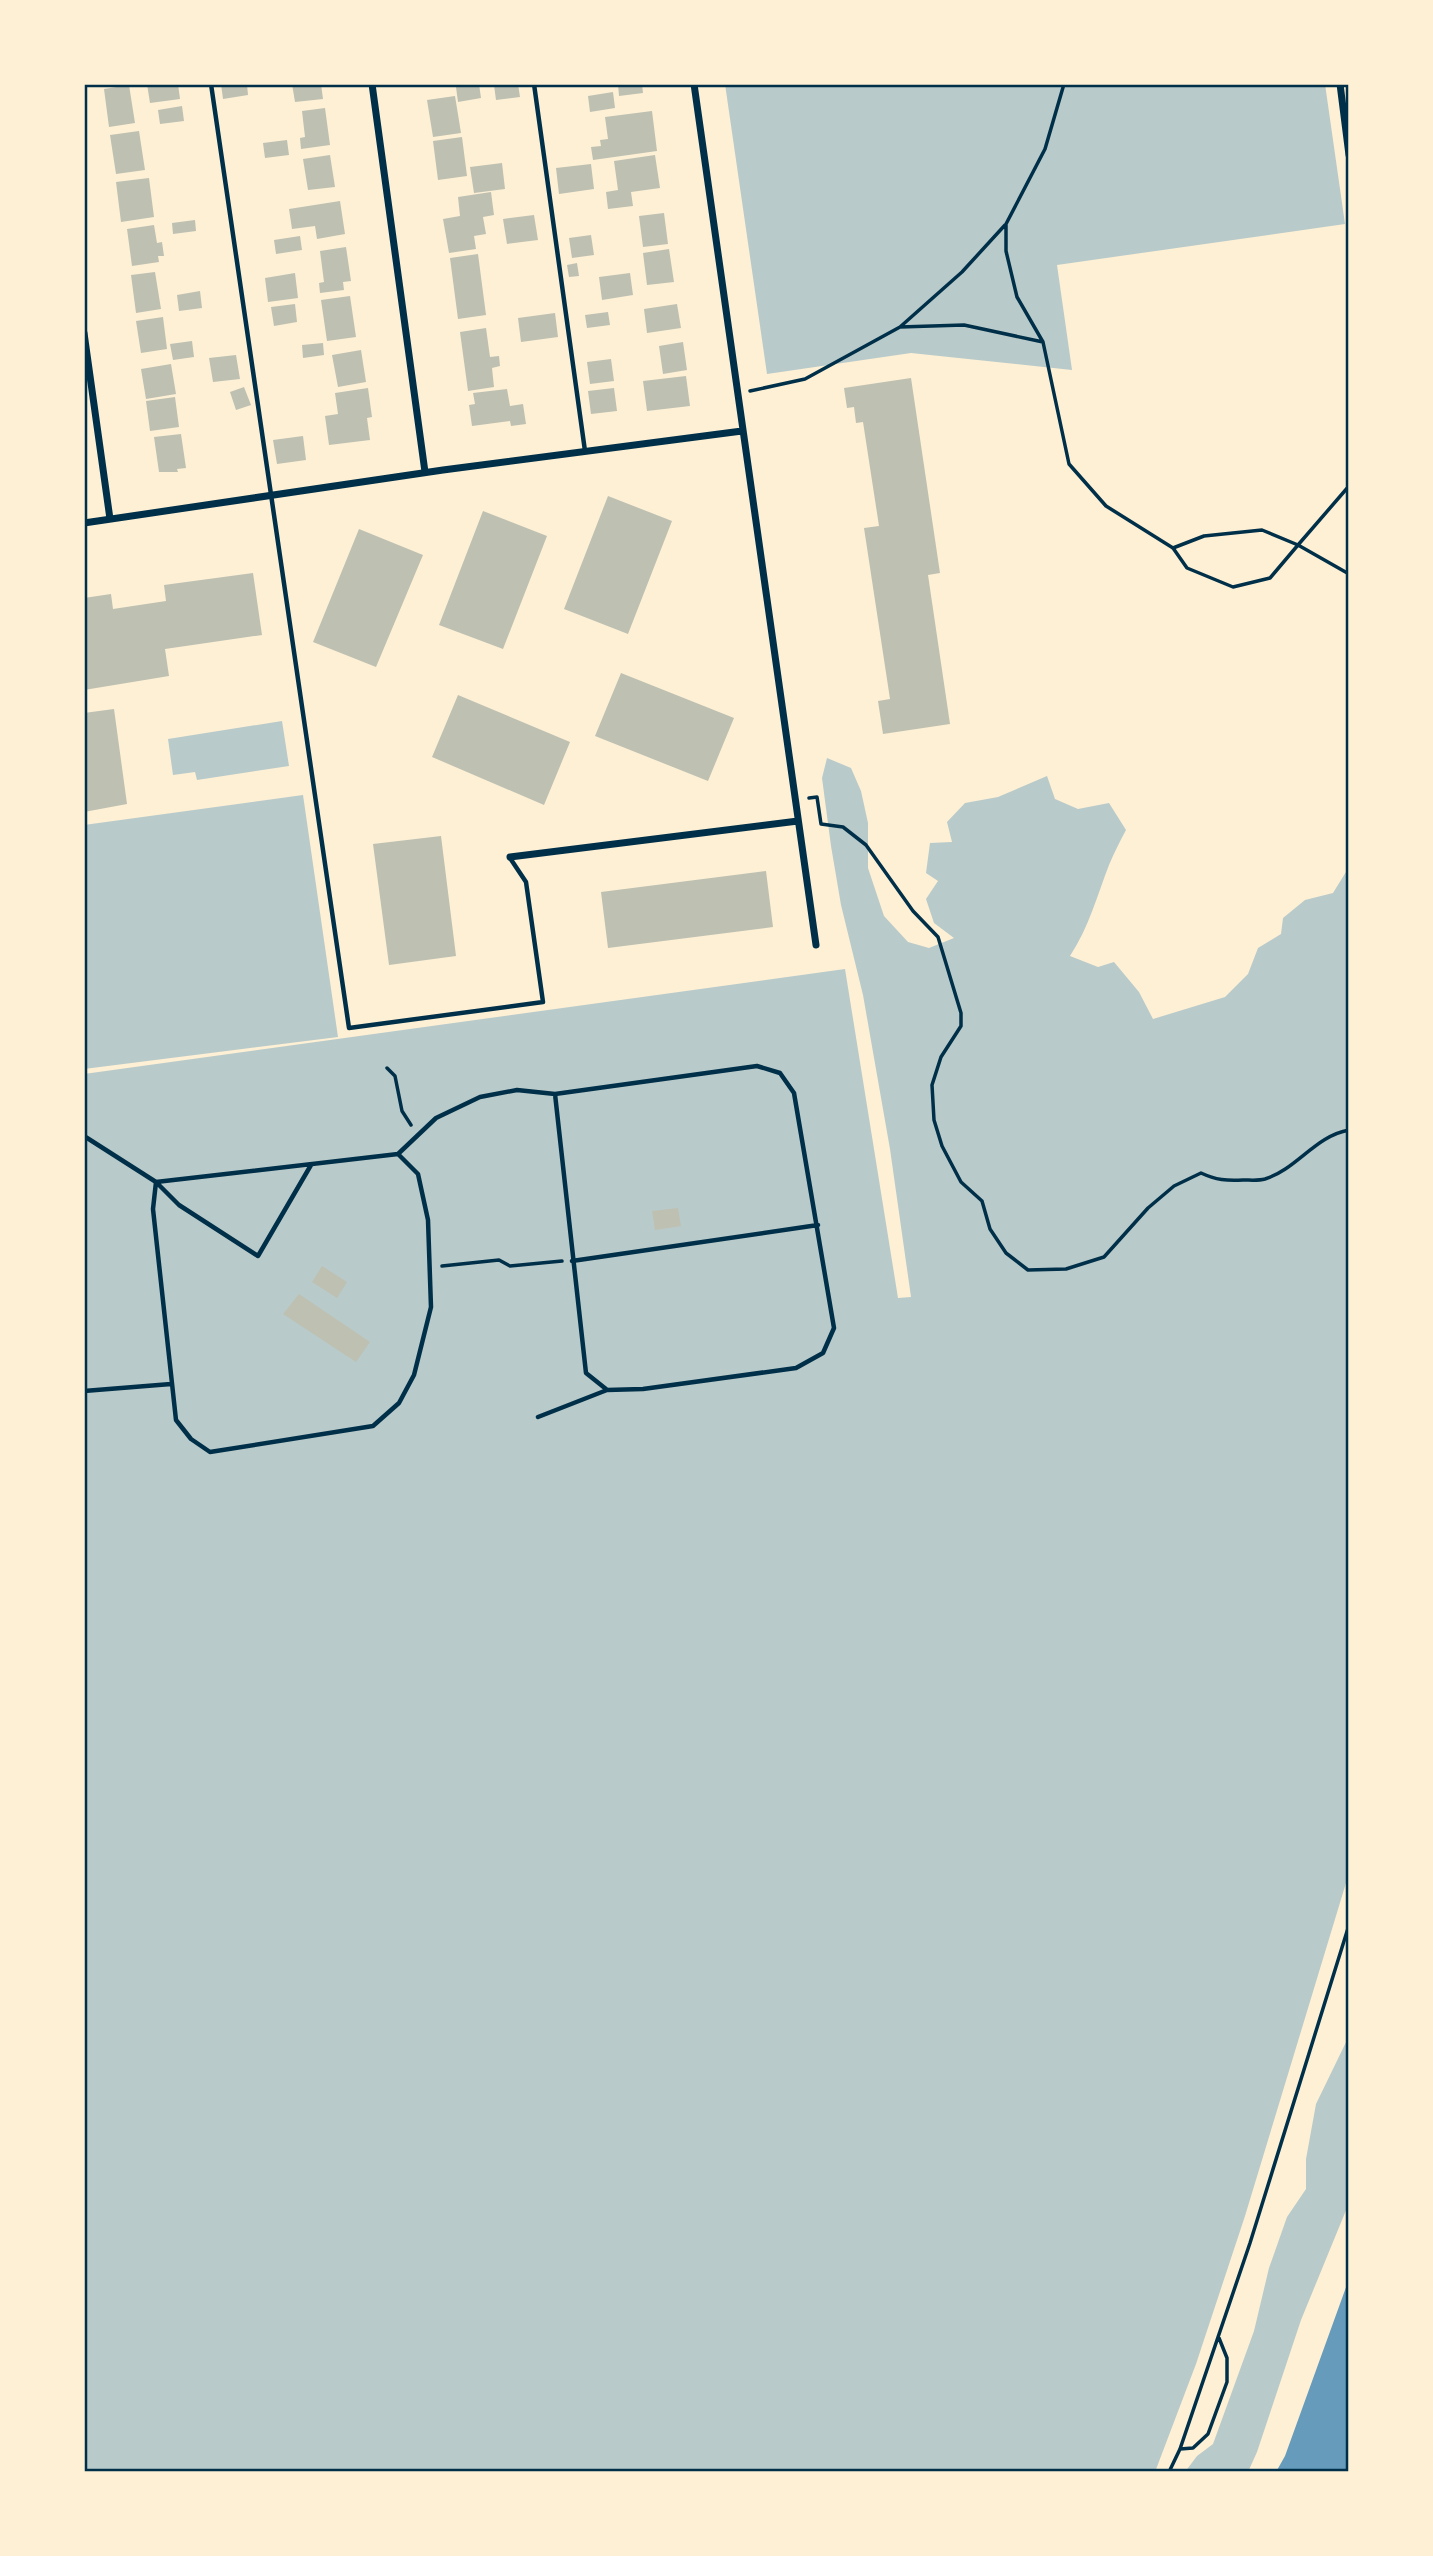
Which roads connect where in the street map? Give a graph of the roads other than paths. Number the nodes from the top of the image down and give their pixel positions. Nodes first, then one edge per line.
1 (211, 84) edge
2 (372, 84) edge
3 (534, 84) edge
4 (694, 84) edge
5 (1340, 84) edge
6 (1349, 155) edge
7 (84, 332) edge
8 (742, 431) junction
9 (585, 451) junction
10 (425, 472) junction
11 (272, 496) junction
12 (110, 519) junction
13 (84, 523) edge
14 (798, 821) junction
15 (510, 857) joint
16 (816, 945) dead end
17 (555, 1094) junction
18 (84, 1136) edge
19 (398, 1154) junction
20 (311, 1166) junction
21 (156, 1182) junction
22 (818, 1225) junction
23 (572, 1261) junction
24 (171, 1384) junction
25 (607, 1390) junction
26 (84, 1391) edge
27 (538, 1417) dead end

1 - 11 lane
2 - 10 street
3 - 9 lane
4 - 8 street
5 - 6 street
7 - 12 street
8 - 9 street
8 - 14 street
9 - 10 street
10 - 11 street
11 - 12 street
11 - 15 lane
12 - 13 street
14 - 15 street
14 - 16 street
17 - 19 lane
17 - 22 lane
17 - 23 lane
18 - 21 lane
19 - 20 lane
19 - 24 lane
20 - 21 lane
20 - 21 lane
21 - 24 lane
22 - 23 lane
22 - 25 lane
23 - 25 lane
24 - 26 lane
25 - 27 lane

